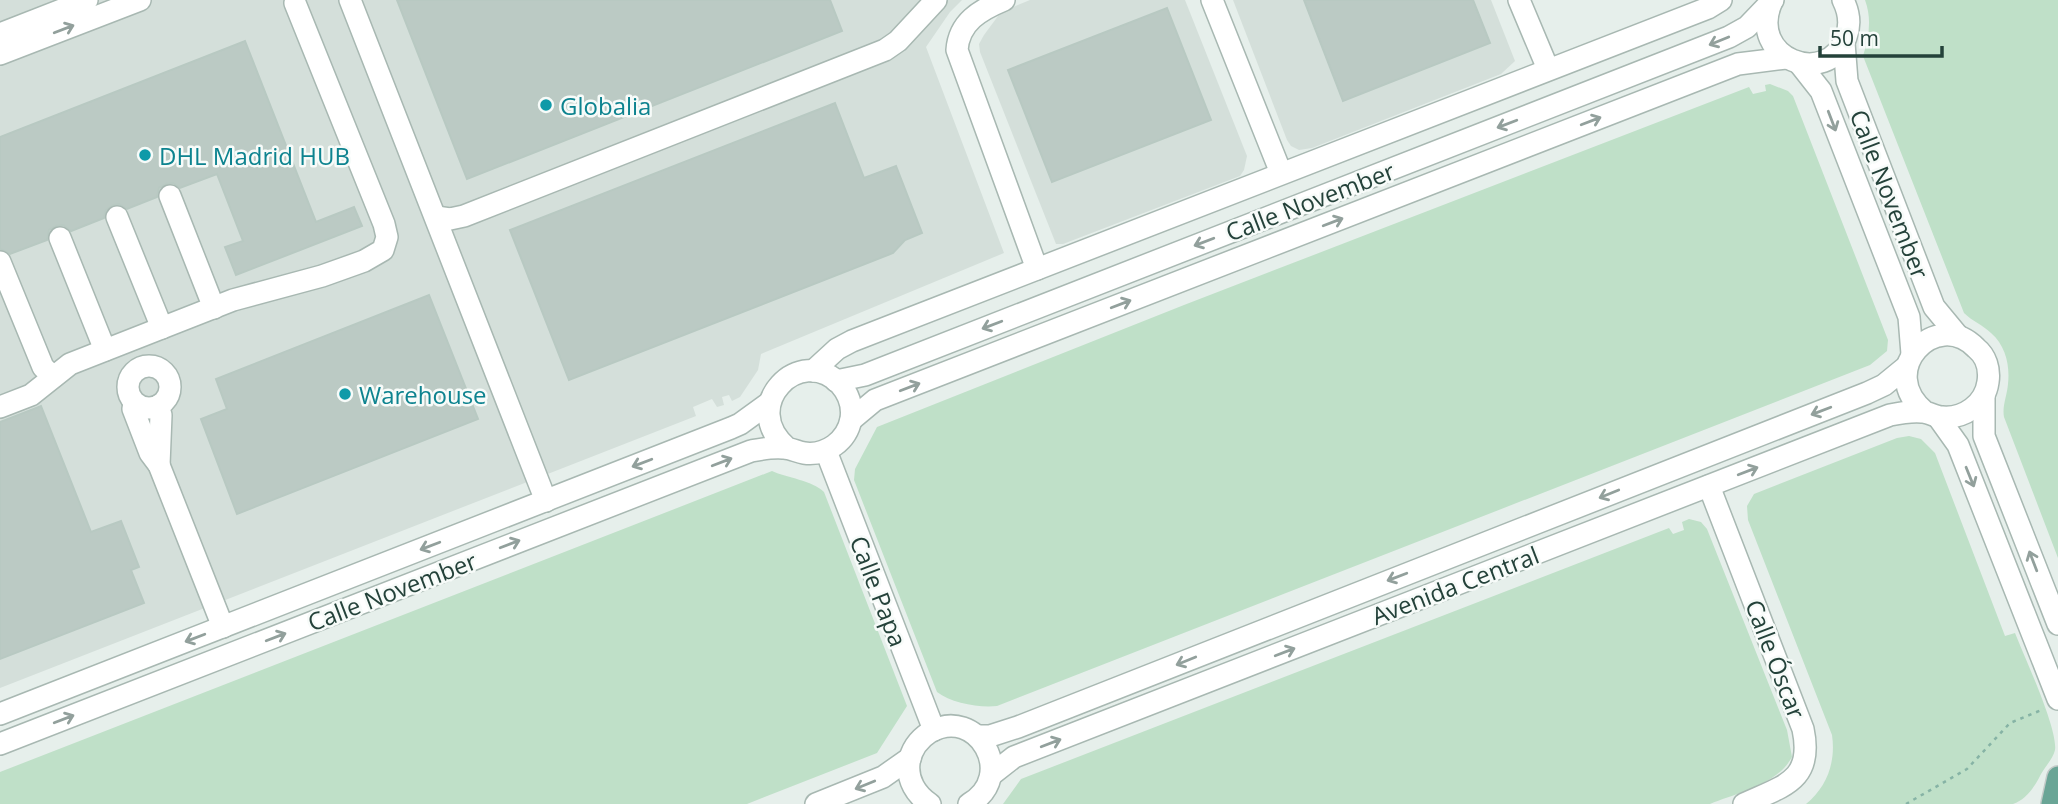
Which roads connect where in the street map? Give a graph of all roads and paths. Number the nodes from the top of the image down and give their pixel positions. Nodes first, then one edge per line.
1 (86, 0) edge
2 (140, 0) edge
3 (350, 0) edge
4 (936, 0) edge
5 (1004, 0) edge
6 (1212, 0) edge
7 (1519, 0) edge
8 (1721, 0) edge
9 (1773, 0) edge
10 (1843, 0) edge
11 (295, 3) dead end
12 (0, 34) edge
13 (1844, 43) junction
14 (0, 54) edge
15 (1792, 60) junction
16 (1548, 69) junction
17 (1281, 173) junction
18 (170, 196) dead end
19 (117, 217) dead end
20 (436, 217) junction
21 (60, 238) dead end
22 (1, 261) edge
23 (1037, 269) junction
24 (214, 308) junction
25 (162, 328) junction
26 (1958, 336) junction
27 (114, 347) junction
28 (1909, 360) junction
29 (813, 371) junction
30 (134, 374) junction
31 (53, 377) junction
32 (836, 381) junction
33 (1984, 397) junction
34 (134, 403) junction
35 (769, 403) junction
36 (158, 406) junction
37 (0, 407) edge
38 (1931, 414) junction
39 (851, 420) junction
40 (787, 448) junction
41 (826, 451) junction
42 (159, 465) junction
43 (1709, 486) junction
44 (545, 500) junction
45 (2058, 624) edge
46 (223, 627) junction
47 (2052, 703) edge
48 (0, 714) edge
49 (934, 730) junction
50 (977, 736) junction
51 (0, 744) edge
52 (910, 758) junction
53 (991, 775) junction
54 (2054, 789) edge
55 (929, 803) edge
56 (816, 804) edge
57 (906, 804) edge
58 (969, 804) edge
59 (1744, 804) edge
60 (1906, 804) edge
61 (2039, 804) edge

1 - 12 street
14 -> 2 street
3 - 20 street
4 - 20 street
5 - 23 street
6 - 17 street
7 - 16 street
8 - 16 street, Calle November
9 - 15 street
9 -> 32 street, Calle November
10 - 13 street, Calle November
11 - 24 street
13 - 15 street
13 - 26 street, Calle November
15 -> 28 street, Calle November
39 -> 15 street, Calle November
16 - 17 street, Calle November
17 - 23 street, Calle November
18 - 24 street
19 - 25 street
20 - 44 street
21 - 27 street
22 - 31 street
23 - 29 street, Calle November
24 - 25 street
25 - 27 street
26 - 28 street
26 - 33 street
27 - 30 street
27 - 31 street
28 - 38 street
28 -> 50 street, Avenida Central
29 - 32 street
29 - 35 street
30 - 34 street
30 - 36 street
31 - 37 street
32 - 39 street
33 - 38 street
45 -> 33 street
34 - 36 street
34 - 42 street
35 - 40 street
35 -> 44 street, Calle November
36 - 42 street
43 -> 38 street, Avenida Central
38 -> 47 street
39 - 41 street
40 - 41 street
51 -> 40 street, Calle November
41 - 49 street, Calle Papa
42 - 46 street
53 -> 43 street, Avenida Central
43 - 59 street, Calle Óscar
44 -> 46 street, Calle November
46 -> 48 street, Calle November
47 - 60 path
49 - 50 street
49 - 52 street
50 - 53 street
52 - 55 street
52 -> 56 street
53 - 58 street, Avenida Central
54 - 61 main road
55 - 57 street

